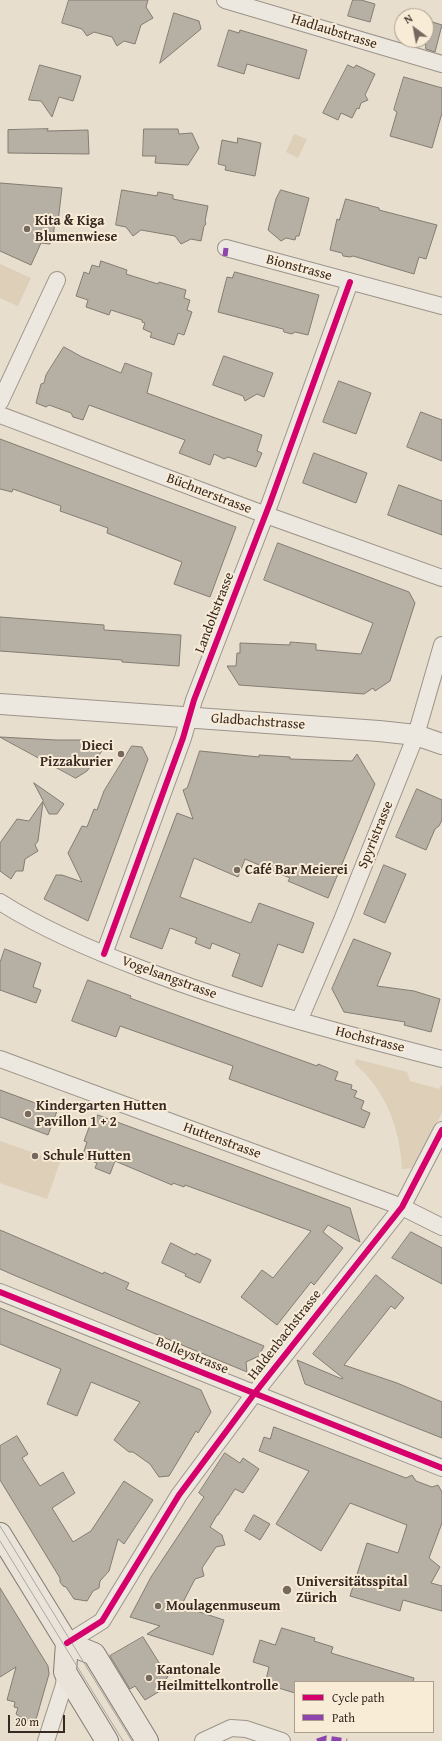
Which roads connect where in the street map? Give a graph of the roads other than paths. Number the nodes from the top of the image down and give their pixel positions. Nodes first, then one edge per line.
1 (225, 0) edge
2 (442, 64) edge
3 (226, 248) dead end
4 (57, 280) dead end
5 (350, 282) junction
6 (442, 306) edge
7 (0, 402) edge
8 (0, 415) edge
9 (266, 514) junction
10 (442, 578) edge
11 (442, 645) edge
12 (0, 704) edge
13 (189, 717) junction
14 (416, 735) junction
15 (442, 744) edge
16 (0, 902) edge
17 (104, 954) junction
18 (299, 1021) junction
19 (0, 1059) edge
20 (442, 1059) edge
21 (442, 1130) edge
22 (402, 1207) junction
23 (442, 1227) edge
24 (0, 1292) edge
25 (254, 1394) junction
26 (442, 1468) edge
27 (0, 1534) edge
28 (67, 1643) junction
29 (65, 1672) junction
30 (46, 1741) edge
31 (107, 1741) edge
32 (147, 1741) edge
33 (203, 1741) edge
34 (282, 1741) edge

1 - 2 street, Hadlaubstrasse
3 - 5 street, Bionstrasse
4 - 7 street
5 - 6 street, Bionstrasse
5 - 9 street, Landoltstrasse
8 - 9 street, Büchnerstrasse
9 - 10 street, Büchnerstrasse
9 - 13 street, Landoltstrasse
11 - 14 street, Spyristrasse
12 - 13 street, Gladbachstrasse
13 - 14 street, Gladbachstrasse
13 - 17 street, Landoltstrasse
14 - 15 street, Gladbachstrasse
14 - 18 street, Spyristrasse
16 - 17 street, Vogelsangstrasse
17 - 18 street, Vogelsangstrasse
18 - 20 street, Hochstrasse
19 - 22 street, Huttenstrasse
21 - 22 street, Haldenbachstrasse
22 - 23 street, Huttenstrasse
22 - 25 street, Haldenbachstrasse
24 - 25 street, Bolleystrasse
25 - 26 street, Bolleystrasse
25 - 28 street, Haldenbachstrasse
27 - 28 main road
28 - 29 main road
28 - 32 main road
29 - 30 street
29 - 31 main road
33 - 34 street

